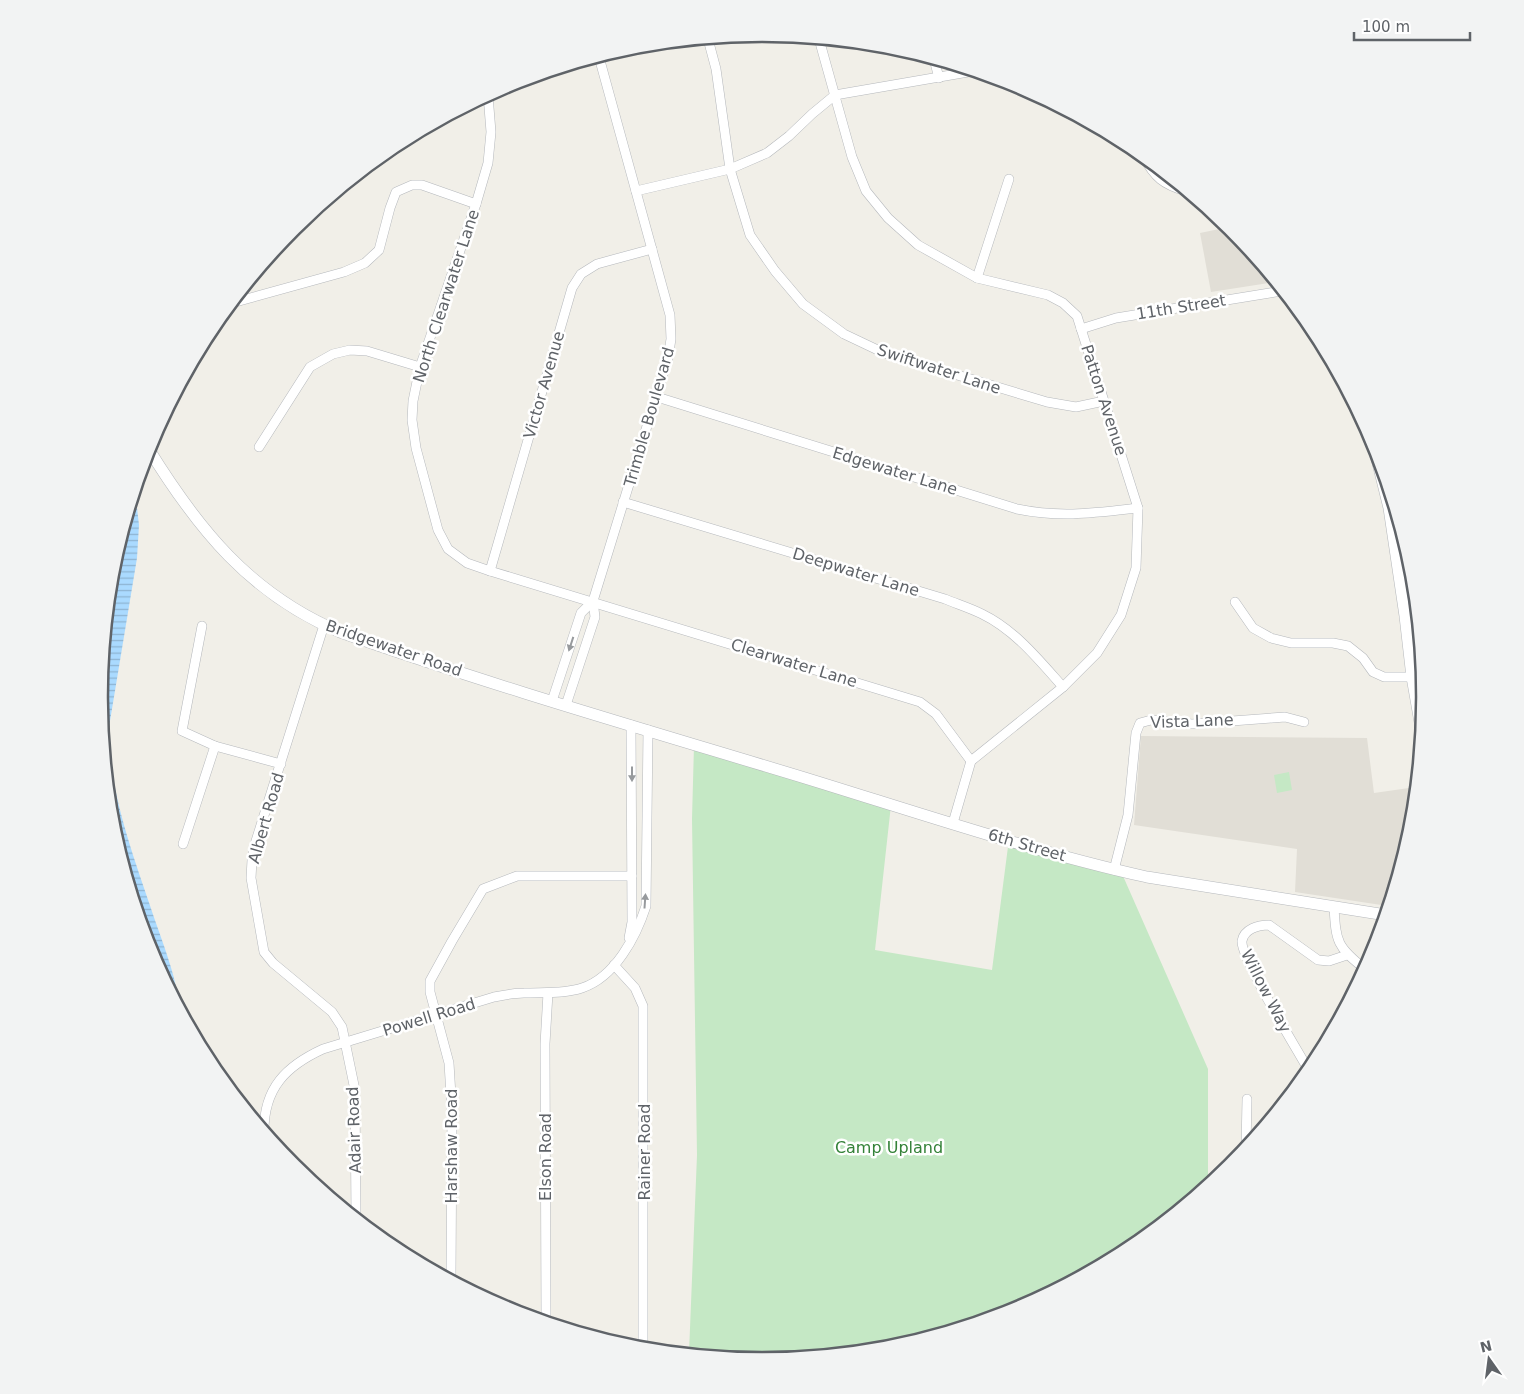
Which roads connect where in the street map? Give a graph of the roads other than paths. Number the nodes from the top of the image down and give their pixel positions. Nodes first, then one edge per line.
1 (710, 45) edge
2 (821, 46) edge
3 (600, 63) edge
4 (936, 66) edge
5 (962, 74) edge
6 (939, 78) junction
7 (835, 95) junction
8 (489, 103) edge
9 (730, 169) junction
10 (1154, 174) edge
11 (1009, 179) dead end
12 (1167, 183) edge
13 (636, 191) junction
14 (476, 204) junction
15 (652, 249) junction
16 (977, 278) junction
17 (1275, 291) edge
18 (242, 300) edge
19 (1081, 329) junction
20 (420, 367) junction
21 (656, 397) junction
22 (1104, 401) junction
23 (259, 446) dead end
24 (153, 457) edge
25 (623, 502) junction
26 (1138, 508) junction
27 (1395, 530) edge
28 (1399, 569) junction
29 (1404, 570) edge
30 (490, 571) junction
31 (592, 601) junction
32 (1235, 602) dead end
33 (1405, 616) junction
34 (1411, 617) edge
35 (324, 625) junction
36 (202, 626) dead end
37 (1415, 670) edge
38 (1416, 678) edge
39 (1063, 687) junction
40 (552, 701) junction
41 (566, 705) junction
42 (1304, 722) dead end
43 (632, 725) junction
44 (648, 730) junction
45 (677, 740) joint
46 (215, 746) junction
47 (971, 761) junction
48 (281, 764) junction
49 (953, 823) junction
50 (183, 844) dead end
51 (1114, 870) junction
52 (632, 876) junction
53 (1334, 907) junction
54 (1379, 914) edge
55 (628, 946) junction
56 (1347, 954) junction
57 (1359, 964) edge
58 (614, 965) junction
59 (548, 992) junction
60 (436, 1014) junction
61 (345, 1043) junction
62 (1304, 1063) edge
63 (1247, 1099) dead end
64 (265, 1122) edge
65 (1246, 1137) edge
66 (356, 1210) edge
67 (452, 1273) edge
68 (546, 1315) edge
69 (643, 1340) edge

1 - 9 street, Swiftwater Lane
2 - 7 street, Patton Avenue
3 - 13 street, Trimble Boulevard
4 - 6 street
5 - 6 street
6 - 7 street
7 - 9 street
7 - 16 street, Patton Avenue
8 - 14 street, North Clearwater Lane
9 - 13 street
9 - 22 street, Swiftwater Lane
10 - 12 street
11 - 16 street
13 - 15 street, Trimble Boulevard
14 - 18 street
14 - 20 street, North Clearwater Lane
15 - 21 street, Trimble Boulevard
15 - 30 street, Victor Avenue
16 - 19 street, Patton Avenue
17 - 19 street, 11th Street
19 - 22 street, Patton Avenue
20 - 23 street
20 - 30 street, North Clearwater Lane
21 - 25 street, Trimble Boulevard
21 - 26 street, Edgewater Lane
22 - 26 street, Patton Avenue
24 - 35 street, Bridgewater Road
25 - 31 street, Trimble Boulevard
25 - 39 street, Deepwater Lane
26 - 39 street, Patton Avenue
27 - 28 street
28 - 29 street
28 - 33 street
30 - 31 street, North Clearwater Lane
31 -> 40 street, Trimble Boulevard
31 - 41 street, Trimble Boulevard
31 - 47 street, Clearwater Lane
32 - 38 street
33 - 34 street
33 - 37 street
35 - 40 street, Bridgewater Road
35 - 48 street, Albert Road
36 - 46 street
39 - 47 street, Patton Avenue
40 - 41 street, Bridgewater Road
41 - 43 street, Bridgewater Road
42 - 51 street, Vista Lane
43 - 44 street, Bridgewater Road
43 -> 52 street, Powell Road
44 - 45 street, Bridgewater Road
55 -> 44 street, Powell Road
45 - 49 street, 6th Street
46 - 48 street
46 - 50 street
47 - 49 street
48 - 61 street, Albert Road
49 - 51 street, 6th Street
51 - 53 street, 6th Street
52 - 55 street, Powell Road
52 - 60 street, Harshaw Road
53 - 54 street, 6th Street
53 - 56 street
55 - 58 street, Powell Road
56 - 57 street
56 - 62 street, Willow Way
58 - 59 street, Powell Road
58 - 69 street, Rainer Road
59 - 60 street, Powell Road
59 - 68 street, Elson Road
60 - 61 street, Powell Road
60 - 67 street, Harshaw Road
61 - 64 street, Powell Road
61 - 66 street, Adair Road
63 - 65 street

